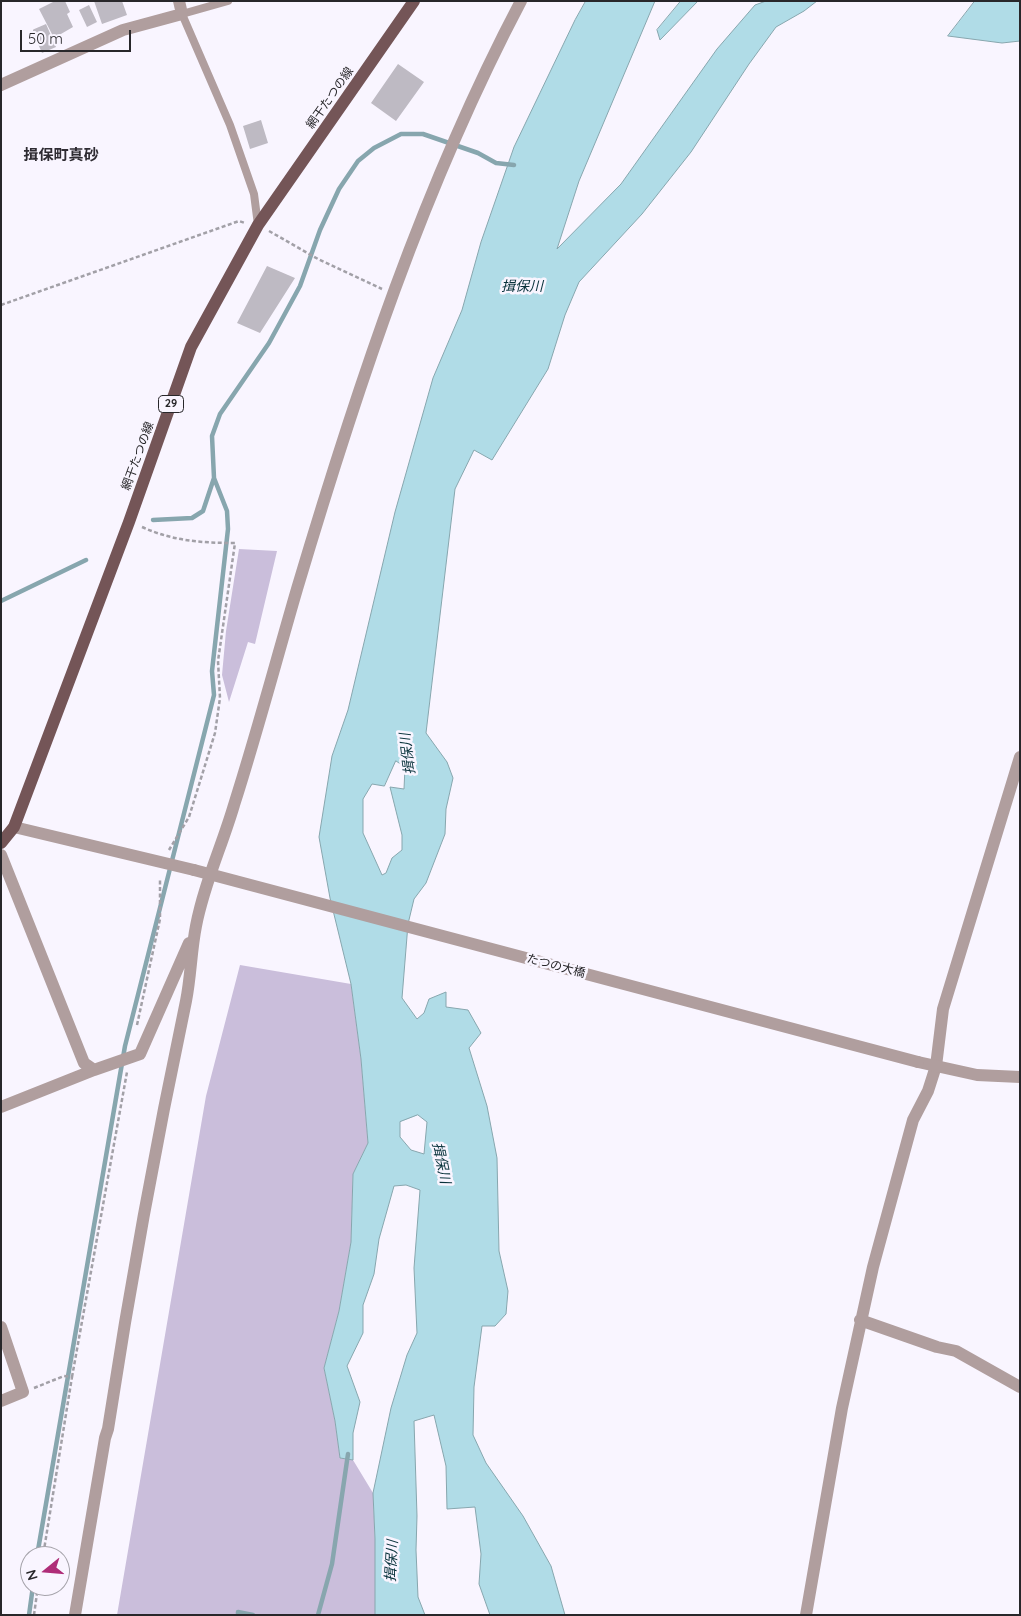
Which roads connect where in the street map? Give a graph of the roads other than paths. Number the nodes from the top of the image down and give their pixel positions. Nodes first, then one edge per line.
1 (228, 1) edge
2 (414, 1) edge
3 (521, 1) edge
4 (181, 8) edge
5 (1, 85) edge
6 (258, 225) junction
7 (1020, 757) edge
8 (14, 827) junction
9 (1, 843) edge
10 (1, 856) edge
11 (195, 929) junction
12 (936, 1066) junction
13 (94, 1070) junction
14 (1020, 1077) edge
15 (1, 1107) edge
16 (860, 1320) junction
17 (1, 1328) edge
18 (1020, 1388) edge
19 (1, 1401) edge
20 (75, 1615) edge
21 (806, 1615) edge

1 - 4 lane
2 - 6 main road, 網干たつの線 / 29
3 - 11 street
4 - 5 street
4 - 6 lane
6 - 8 main road, 網干たつの線 / 29
7 - 12 street
8 - 9 main road, 網干たつの線 / 29
8 - 12 street, たつの大橋, bridge
10 - 13 street
11 - 13 street
11 - 20 street
12 - 14 street, たつの大橋
12 - 16 street
13 - 15 street
16 - 18 street
16 - 21 street
17 - 19 street

